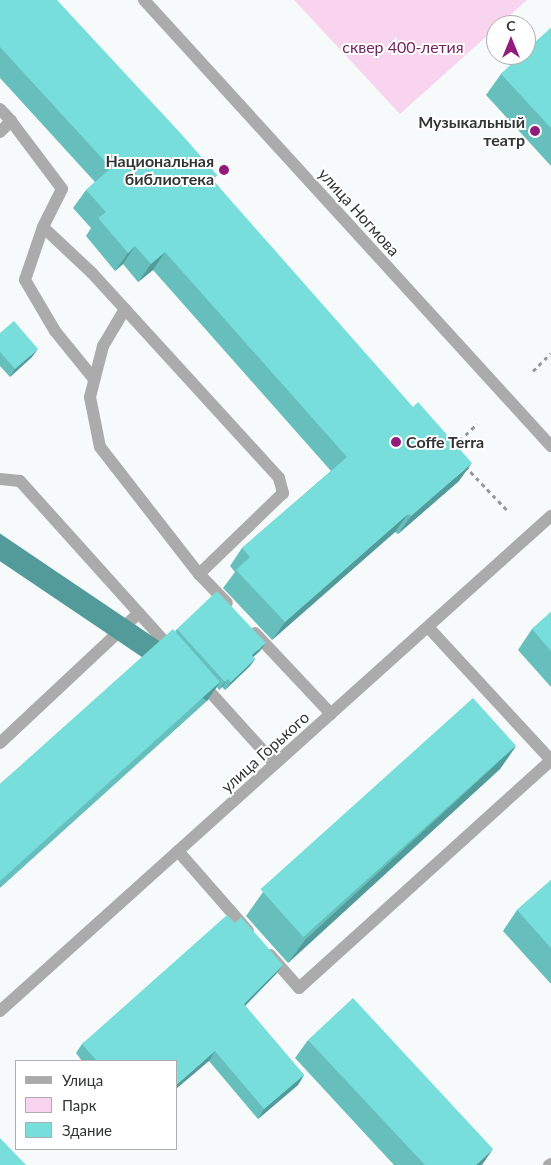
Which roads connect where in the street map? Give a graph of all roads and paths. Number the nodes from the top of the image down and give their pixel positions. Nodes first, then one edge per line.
1 (144, 0) edge
2 (0, 110) edge
3 (11, 121) junction
4 (0, 132) edge
5 (43, 227) junction
6 (124, 309) junction
7 (551, 353) edge
8 (533, 371) dead end
9 (94, 379) junction
10 (477, 424) dead end
11 (551, 446) edge
12 (450, 450) edge
13 (462, 464) edge
14 (0, 479) edge
15 (508, 511) dead end
16 (551, 516) edge
17 (199, 574) junction
18 (139, 613) junction
19 (428, 627) junction
20 (332, 714) junction
21 (0, 743) edge
22 (275, 764) junction
23 (178, 851) junction
24 (0, 1011) edge

1 - 11 street, улица Ногмова
2 - 3 street
3 - 4 street
3 - 5 street
5 - 6 street
5 - 9 street
6 - 9 street
6 - 17 street
7 - 8 path
9 - 17 street
10 - 12 path
13 - 15 path
14 - 18 street
16 - 19 street, улица Горького
17 - 20 street
18 - 21 street
18 - 22 street
19 - 20 street, улица Горького
19 - 23 street
20 - 22 street, улица Горького
22 - 23 street, улица Горького
23 - 24 street, улица Горького

